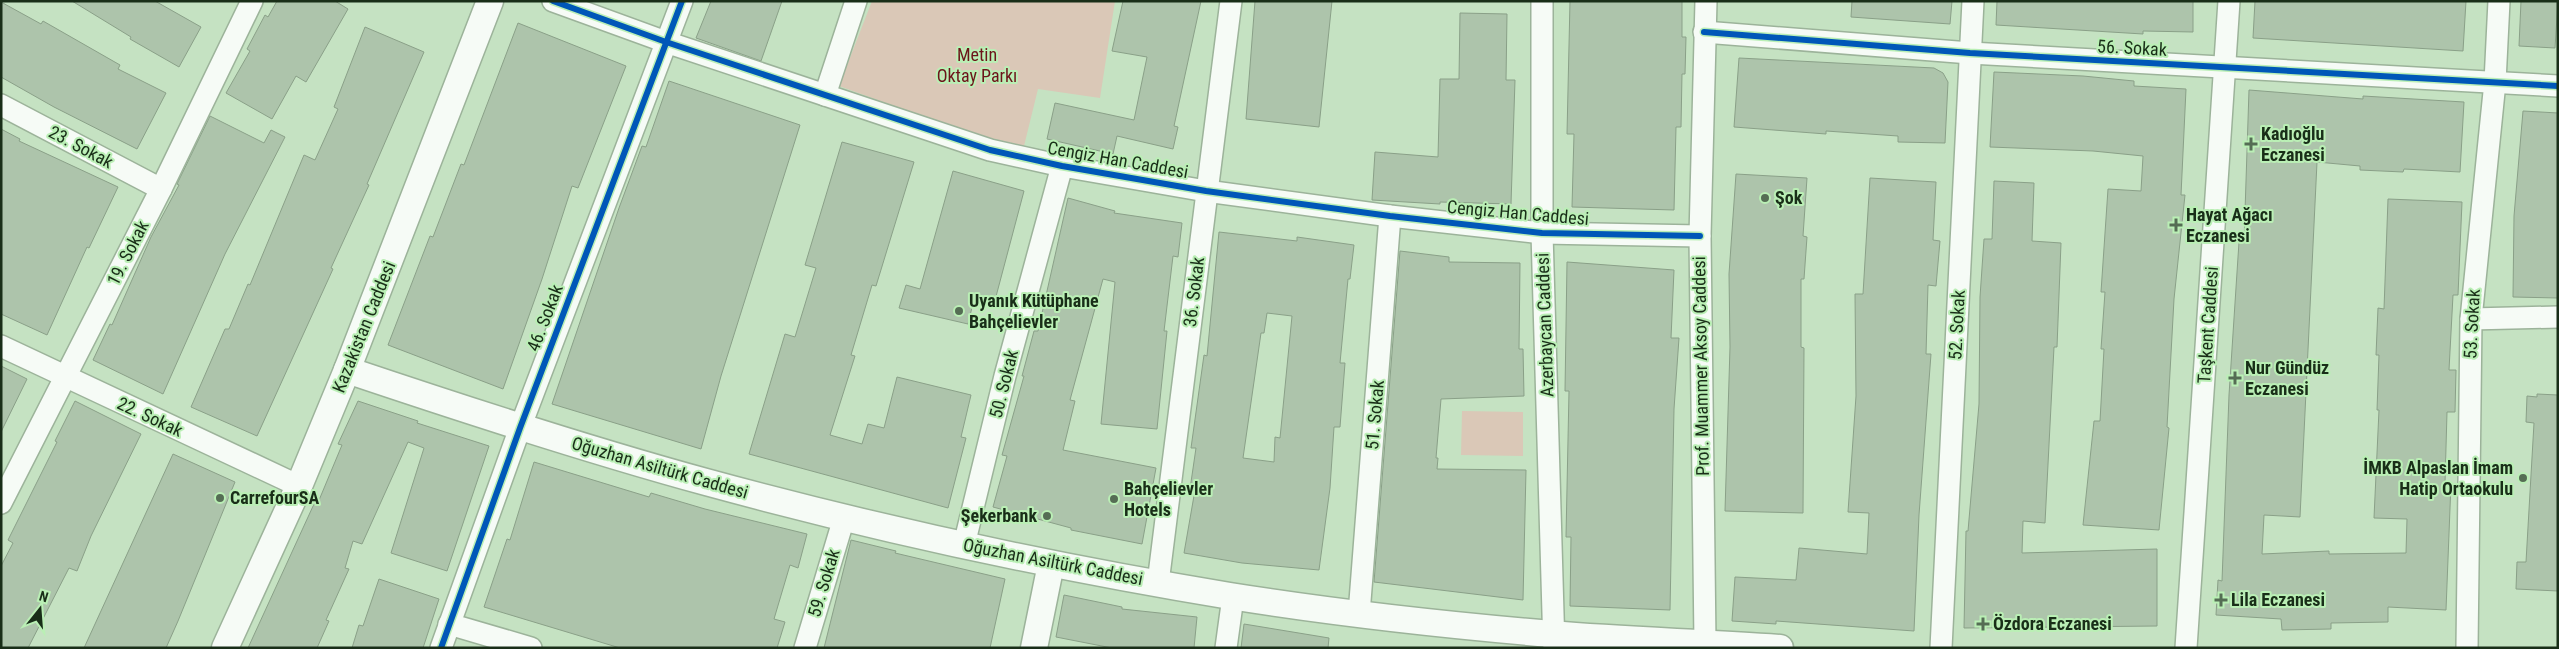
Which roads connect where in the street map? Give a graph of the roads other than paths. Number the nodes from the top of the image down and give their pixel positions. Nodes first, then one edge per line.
1 (490, 1) edge
2 (554, 1) edge
3 (682, 1) edge
4 (856, 1) edge
5 (1231, 1) edge
6 (1542, 1) edge
7 (1706, 1) edge
8 (1973, 1) edge
9 (2229, 1) edge
10 (2499, 1) edge
11 (251, 2) edge
12 (1704, 32) junction
13 (666, 42) junction
14 (1970, 53) junction
15 (2225, 68) junction
16 (2495, 82) junction
17 (2558, 86) edge
18 (825, 95) junction
19 (1, 105) edge
20 (1062, 166) junction
21 (161, 189) junction
22 (1206, 191) junction
23 (1390, 216) junction
24 (1542, 233) junction
25 (1700, 236) junction
26 (2558, 317) edge
27 (2471, 319) junction
28 (1, 346) edge
29 (347, 370) junction
30 (65, 377) junction
31 (520, 428) junction
32 (299, 486) junction
33 (1, 502) edge
34 (844, 518) junction
35 (964, 545) junction
36 (1051, 564) junction
37 (1158, 583) junction
38 (1232, 596) junction
39 (1359, 614) junction
40 (449, 624) junction
41 (1554, 641) edge
42 (1705, 642) junction
43 (225, 648) edge
44 (441, 648) edge
45 (531, 648) edge
46 (805, 648) edge
47 (1034, 648) edge
48 (1226, 648) edge
49 (1780, 648) edge
50 (1941, 648) edge
51 (2186, 648) edge
52 (2467, 648) edge

1 - 29 main road, Kazakistan Caddesi
2 - 13 street, Cengiz Han Caddesi
3 - 13 street, 46. Sokak
4 - 18 street
5 - 22 street, 36. Sokak
6 - 24 street, Azerbaycan Caddesi
7 - 12 street, Prof. Muammer Aksoy Caddesi
8 - 14 street, 52. Sokak
9 - 15 street, Taşkent Caddesi
10 - 16 street, 53. Sokak
11 - 21 street, 19. Sokak
12 - 14 street, 56. Sokak
12 - 25 street, Prof. Muammer Aksoy Caddesi
13 - 18 street, Cengiz Han Caddesi
13 - 31 street, 46. Sokak
14 - 15 street, 56. Sokak
14 - 50 street, 52. Sokak
15 - 16 street, 56. Sokak
15 - 51 street, Taşkent Caddesi
16 - 17 street, 56. Sokak
16 - 27 street, 53. Sokak
18 - 20 street, Cengiz Han Caddesi
19 - 21 street, 23. Sokak
20 - 22 street, Cengiz Han Caddesi
20 - 35 street, 50. Sokak
21 - 30 street, 19. Sokak
22 - 23 street, Cengiz Han Caddesi
22 - 37 street, 36. Sokak
23 - 24 street, Cengiz Han Caddesi
23 - 39 street, 51. Sokak
24 - 25 street, Cengiz Han Caddesi
24 - 41 street, Azerbaycan Caddesi
25 - 42 street, Prof. Muammer Aksoy Caddesi
26 - 27 street
27 - 52 street, 53. Sokak
28 - 30 street, 22. Sokak
29 - 31 main road, Oğuzhan Asiltürk Caddesi
29 - 32 main road, Kazakistan Caddesi
30 - 32 street, 22. Sokak
30 - 33 street, 19. Sokak
31 - 34 main road, Oğuzhan Asiltürk Caddesi
31 - 40 street, 46. Sokak
32 - 43 main road, Kazakistan Caddesi
34 - 35 main road, Oğuzhan Asiltürk Caddesi
34 - 46 street, 59. Sokak
35 - 36 main road, Oğuzhan Asiltürk Caddesi
36 - 37 main road, Oğuzhan Asiltürk Caddesi
36 - 47 main road
37 - 38 main road, Oğuzhan Asiltürk Caddesi
38 - 39 main road, Oğuzhan Asiltürk Caddesi
38 - 48 street
39 - 41 main road, Oğuzhan Asiltürk Caddesi
40 - 44 street, 46. Sokak
40 - 45 street
41 - 42 main road, Oğuzhan Asiltürk Caddesi
42 - 49 main road, Oğuzhan Asiltürk Caddesi

